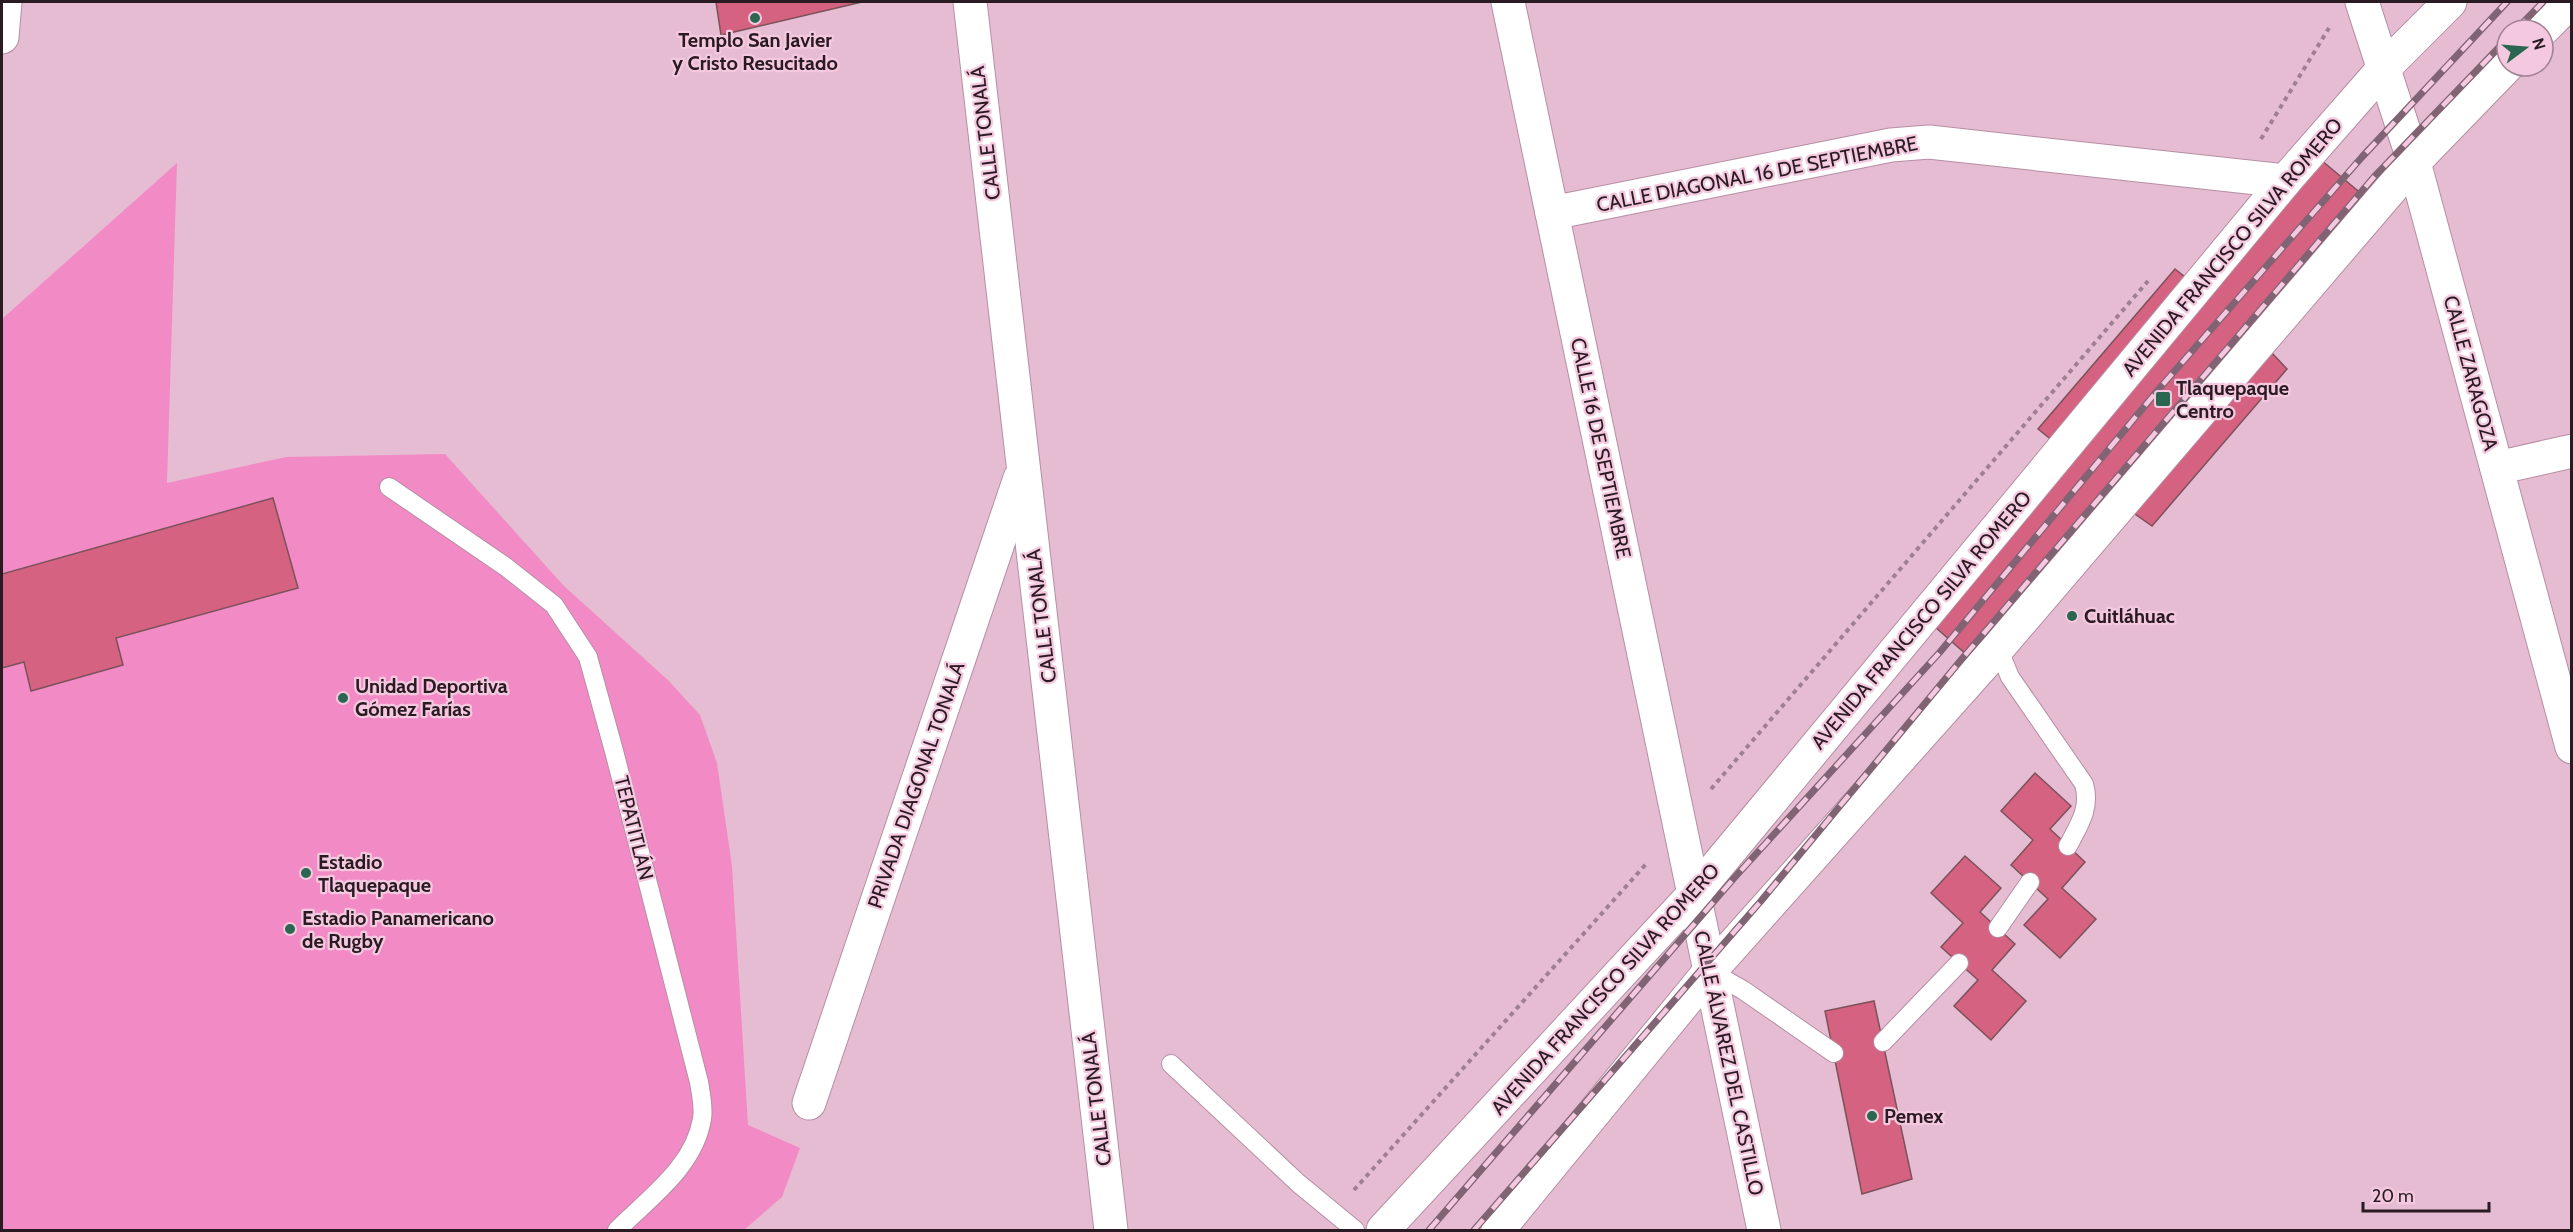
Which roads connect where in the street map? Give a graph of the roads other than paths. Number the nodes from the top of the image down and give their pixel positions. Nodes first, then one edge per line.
1 (5, 2) edge
2 (970, 2) edge
3 (1508, 2) edge
4 (2362, 2) edge
5 (2450, 2) edge
6 (2, 37) edge
7 (2384, 68) junction
8 (2495, 78) edge
9 (2414, 162) junction
10 (2285, 181) junction
11 (1552, 213) junction
12 (2571, 451) edge
13 (1024, 468) junction
14 (2497, 468) junction
15 (389, 487) dead end
16 (1998, 648) junction
17 (2570, 736) edge
18 (2068, 846) dead end
19 (2030, 882) dead end
20 (1694, 894) junction
21 (1998, 928) dead end
22 (1959, 963) dead end
23 (1710, 971) junction
24 (1882, 1042) dead end
25 (1833, 1053) dead end
26 (1171, 1064) dead end
27 (809, 1103) dead end
28 (616, 1230) edge
29 (1111, 1230) edge
30 (1355, 1230) edge
31 (1383, 1230) edge
32 (1498, 1230) edge
33 (1764, 1230) edge

1 - 6 street
2 - 13 street, CALLE TONALÁ
3 - 11 street, CALLE 16 DE SEPTIEMBRE
4 - 7 street, CALLE ZARAGOZA
5 - 7 street, AVENIDA FRANCISCO SILVA ROMERO
7 - 9 street, CALLE ZARAGOZA
7 - 10 street, AVENIDA FRANCISCO SILVA ROMERO
8 - 9 street
9 - 14 street, CALLE ZARAGOZA
9 - 16 street
10 - 11 street, CALLE DIAGONAL 16 DE SEPTIEMBRE
10 - 20 street, AVENIDA FRANCISCO SILVA ROMERO
11 - 20 street, CALLE 16 DE SEPTIEMBRE
12 - 14 street
13 - 27 street, PRIVADA DIAGONAL TONALÁ
13 - 29 street, CALLE TONALÁ
14 - 17 street, CALLE ZARAGOZA
15 - 28 lane, TEPATITLÁN
16 - 18 lane
16 - 23 street
19 - 21 lane
20 - 23 street, CALLE ÁLVAREZ DEL CASTILLO
20 - 31 street, AVENIDA FRANCISCO SILVA ROMERO
22 - 24 lane
23 - 25 lane
23 - 32 street
23 - 33 street, CALLE ÁLVAREZ DEL CASTILLO
26 - 30 lane

